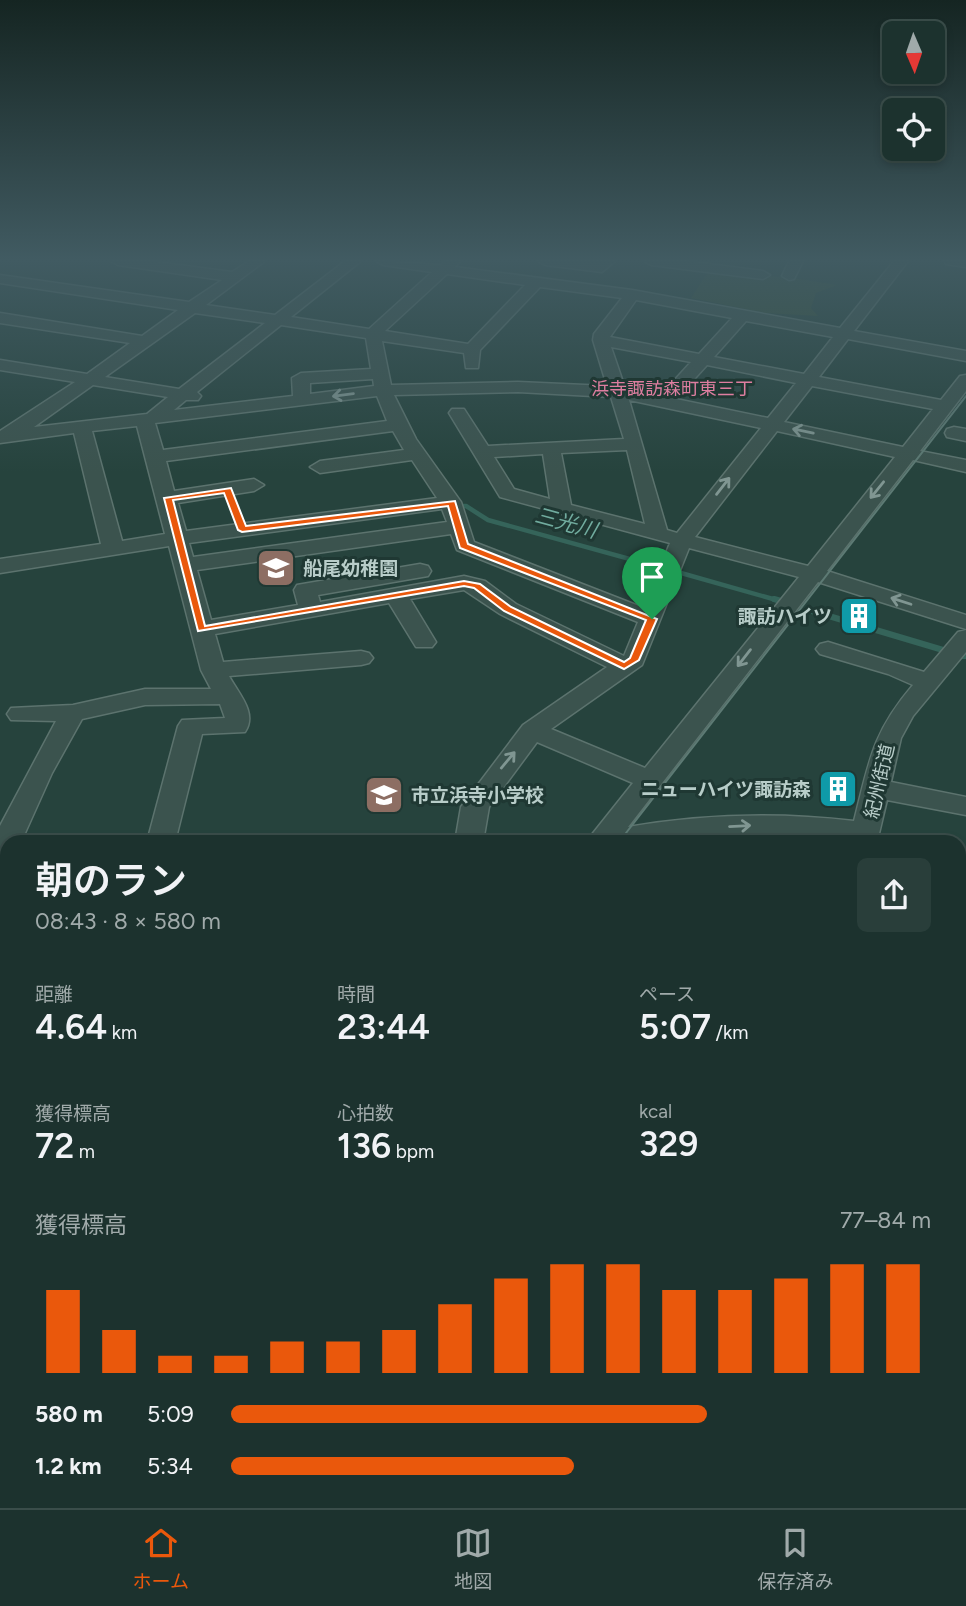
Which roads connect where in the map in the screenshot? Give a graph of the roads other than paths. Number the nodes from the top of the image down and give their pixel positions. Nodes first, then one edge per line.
1 (84, 331) edge
2 (158, 331) edge
3 (264, 331) edge
4 (355, 331) edge
5 (376, 331) edge
6 (489, 331) edge
7 (604, 331) edge
8 (728, 331) edge
9 (832, 331) edge
10 (848, 331) edge
11 (373, 334) junction
12 (846, 334) junction
13 (601, 340) junction
14 (145, 341) junction
15 (472, 349) junction
16 (966, 356) edge
17 (704, 358) junction
18 (0, 365) edge
19 (809, 379) junction
20 (90, 380) junction
21 (966, 380) edge
22 (382, 382) junction
23 (472, 386) junction
24 (618, 392) junction
25 (183, 395) junction
26 (666, 401) junction
27 (247, 406) junction
28 (944, 406) junction
29 (458, 413) dead end
30 (150, 419) junction
31 (771, 424) junction
32 (398, 425) junction
33 (82, 427) junction
34 (7, 430) edge
35 (635, 443) junction
36 (551, 447) junction
37 (483, 452) junction
38 (908, 452) junction
39 (417, 454) junction
40 (155, 457) junction
41 (966, 466) edge
42 (320, 467) dead end
43 (254, 485) dead end
44 (228, 489) junction
45 (168, 498) junction
46 (562, 509) junction
47 (458, 521) junction
48 (242, 530) junction
49 (658, 534) junction
50 (287, 535) junction
51 (682, 540) junction
52 (113, 548) junction
53 (181, 549) junction
54 (0, 566) edge
55 (672, 569) joint
56 (420, 571) dead end
57 (810, 573) junction
58 (464, 583) junction
59 (396, 595) junction
60 (311, 610) junction
61 (652, 619) junction
62 (201, 629) junction
63 (425, 642) dead end
64 (961, 642) edge
65 (828, 649) dead end
66 (361, 658) dead end
67 (624, 666) junction
68 (213, 670) junction
69 (927, 682) junction
70 (228, 696) junction
71 (73, 713) junction
72 (20, 714) dead end
73 (533, 731) junction
74 (649, 780) junction
75 (878, 789) junction
76 (966, 806) edge
77 (10, 835) edge
78 (163, 835) edge
79 (470, 835) edge
80 (606, 835) edge
81 (646, 835) edge
82 (857, 835) edge
83 (866, 835) edge

1 - 14 street
2 - 14 street
3 - 25 street
4 - 11 street
5 - 11 street
6 - 15 street
7 - 13 street
8 - 17 street
9 - 12 street
10 - 12 street
11 - 15 street
11 - 22 street
12 - 16 street
12 - 19 street
13 - 17 street
13 - 24 street
14 - 20 street
15 - 23 street
17 - 19 street
17 - 26 street
18 - 20 street
19 - 28 street
19 - 31 street
20 - 25 street
20 - 34 street
21 - 28 street
22 - 23 street
22 - 27 street
22 - 32 street
23 - 24 street
24 - 26 street
24 - 35 street
25 - 27 street
25 - 30 street
26 - 31 street
27 - 30 street
28 - 38 street
29 - 37 street
30 - 33 street
30 - 40 street
38 -> 31 street
51 -> 31 street
32 - 39 street
32 - 40 street
33 - 34 street
33 - 52 street
35 - 36 street
35 - 49 street
36 - 37 street
36 - 46 street
37 - 46 street
38 - 41 street
38 -> 57 street
39 - 42 street
39 - 47 street
40 - 45 street
43 - 44 street
44 - 45 street
44 - 48 street
45 - 53 street
46 - 49 street
47 - 50 street
47 - 58 street
47 - 61 street
48 - 50 street
48 - 53 street
49 - 51 street
50 - 53 street
51 - 55 street
51 - 57 street
52 - 53 street
52 - 54 street
53 - 62 street
55 - 61 street
56 - 60 street
64 -> 57 street
57 -> 74 street
58 - 59 street
58 - 67 street
59 - 60 street
59 - 63 street
60 - 62 street
61 - 67 street
62 - 68 street
64 - 69 street, 紀州街道
65 - 69 street
66 - 68 street
67 - 73 street
68 - 70 street
69 - 75 street, 紀州街道
70 - 71 street
70 - 78 street
71 - 72 street
71 - 77 street
73 - 74 street
79 -> 73 street
74 - 80 street
75 - 76 street
75 - 83 street, 紀州街道
81 -> 82 street

